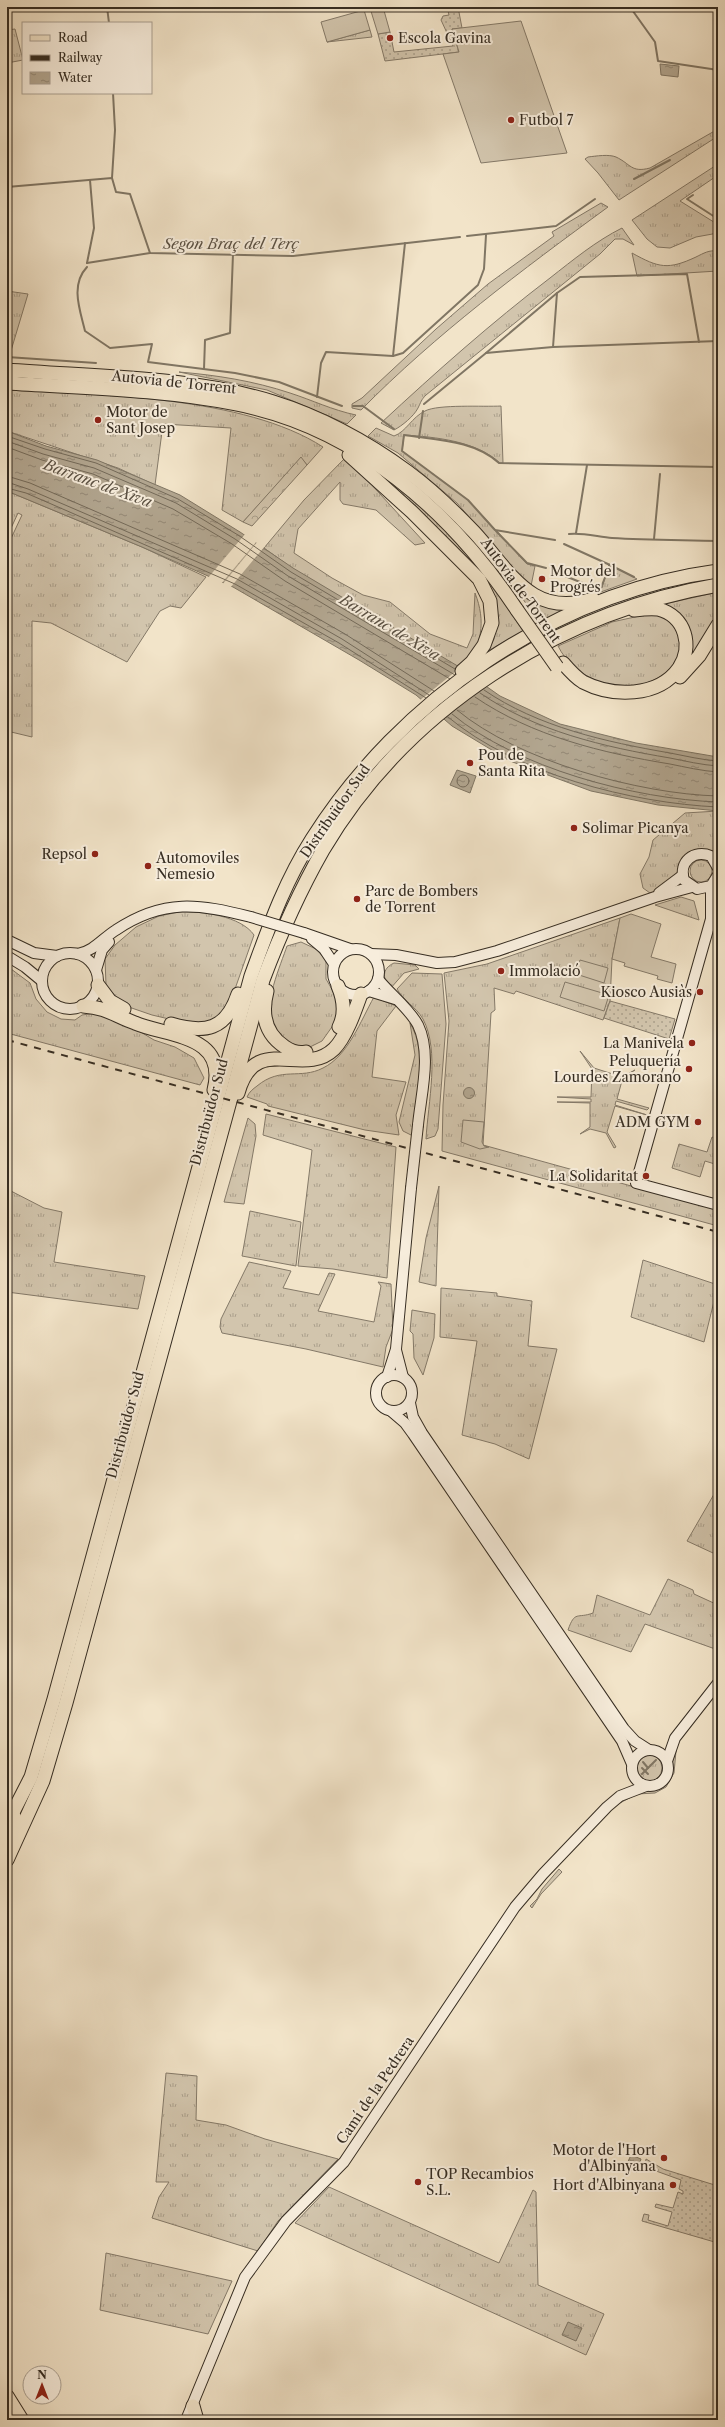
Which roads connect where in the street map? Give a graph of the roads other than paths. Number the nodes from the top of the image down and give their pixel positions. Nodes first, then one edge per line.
1 (7, 370) edge
2 (7, 383) edge
3 (176, 395) junction
4 (461, 520) junction
5 (718, 571) edge
6 (718, 585) edge
7 (632, 591) junction
8 (520, 608) junction
9 (605, 617) junction
10 (718, 625) edge
11 (476, 664) junction
12 (560, 665) junction
13 (714, 856) edge
14 (718, 868) edge
15 (683, 875) junction
16 (715, 881) edge
17 (694, 888) junction
18 (655, 896) junction
19 (711, 919) junction
20 (128, 922) junction
21 (304, 933) junction
22 (265, 934) junction
23 (7, 940) edge
24 (350, 950) junction
25 (78, 954) junction
26 (273, 954) junction
27 (371, 954) junction
28 (7, 956) edge
29 (57, 956) junction
30 (409, 957) junction
31 (334, 964) junction
32 (96, 970) junction
33 (379, 974) junction
34 (42, 981) junction
35 (98, 985) junction
36 (338, 986) junction
37 (365, 993) junction
38 (395, 999) junction
39 (83, 1006) junction
40 (718, 1205) edge
41 (200, 1206) junction
42 (186, 1211) junction
43 (396, 1349) junction
44 (387, 1376) junction
45 (403, 1377) junction
46 (410, 1403) junction
47 (391, 1411) junction
48 (718, 1683) edge
49 (674, 1738) junction
50 (652, 1750) junction
51 (667, 1762) junction
52 (632, 1767) junction
53 (31, 1777) junction
54 (646, 1786) junction
55 (620, 1796) junction
56 (7, 1824) edge
57 (7, 1835) edge
58 (7, 1860) edge
59 (7, 2396) edge
60 (7, 2403) edge
61 (193, 2406) junction
62 (19, 2420) edge
63 (22, 2420) edge
64 (186, 2420) edge
65 (197, 2420) edge

1 - 4 highway, Autovia de Torrent
2 - 3 highway, Autovia de Torrent
3 - 8 highway, Autovia de Torrent
3 - 11 highway
4 - 7 highway
4 - 8 highway
5 - 7 highway
6 - 9 highway, Distribuïdor Sud
7 - 11 highway
8 - 12 highway
9 - 12 highway
9 - 26 highway, Distribuïdor Sud
10 - 12 highway
11 - 22 highway, Distribuïdor Sud
13 - 14 street
13 - 15 street
15 - 17 street
15 - 18 street
16 - 17 street
16 - 19 street
17 - 18 street
17 - 19 street
18 - 30 street
19 - 40 street
20 - 21 street, bridge
20 - 25 street
20 - 32 street
21 - 24 street
21 - 31 street
22 - 35 highway
22 - 42 highway, Distribuïdor Sud
23 - 29 street
24 - 27 street
24 - 31 street
25 - 29 street
25 - 32 street
26 - 36 highway
26 - 41 highway, Distribuïdor Sud
27 - 30 street
27 - 33 street
28 - 34 street
29 - 34 street
30 - 33 street
31 - 36 street
32 - 35 street
33 - 37 street
33 - 38 street
34 - 39 street
35 - 39 street
36 - 37 street
37 - 38 street
37 - 41 highway
38 - 43 street, bridge
39 - 42 highway
41 - 58 highway, Distribuïdor Sud
42 - 53 highway, Distribuïdor Sud
43 - 44 street
43 - 45 street
44 - 45 street
44 - 47 street
45 - 46 street
46 - 47 street
46 - 50 street
47 - 52 street
48 - 49 street
49 - 50 street
49 - 51 street
50 - 51 street
50 - 52 street
51 - 54 street
52 - 54 street
52 - 55 street, Camí de la Pedrera
53 - 56 highway, Distribuïdor Sud
53 - 57 main road
54 - 55 street, Camí de la Pedrera
55 - 61 street, Camí de la Pedrera
59 - 63 highway
60 - 62 highway
61 - 64 street, Camí de la Pedrera
61 - 65 highway

